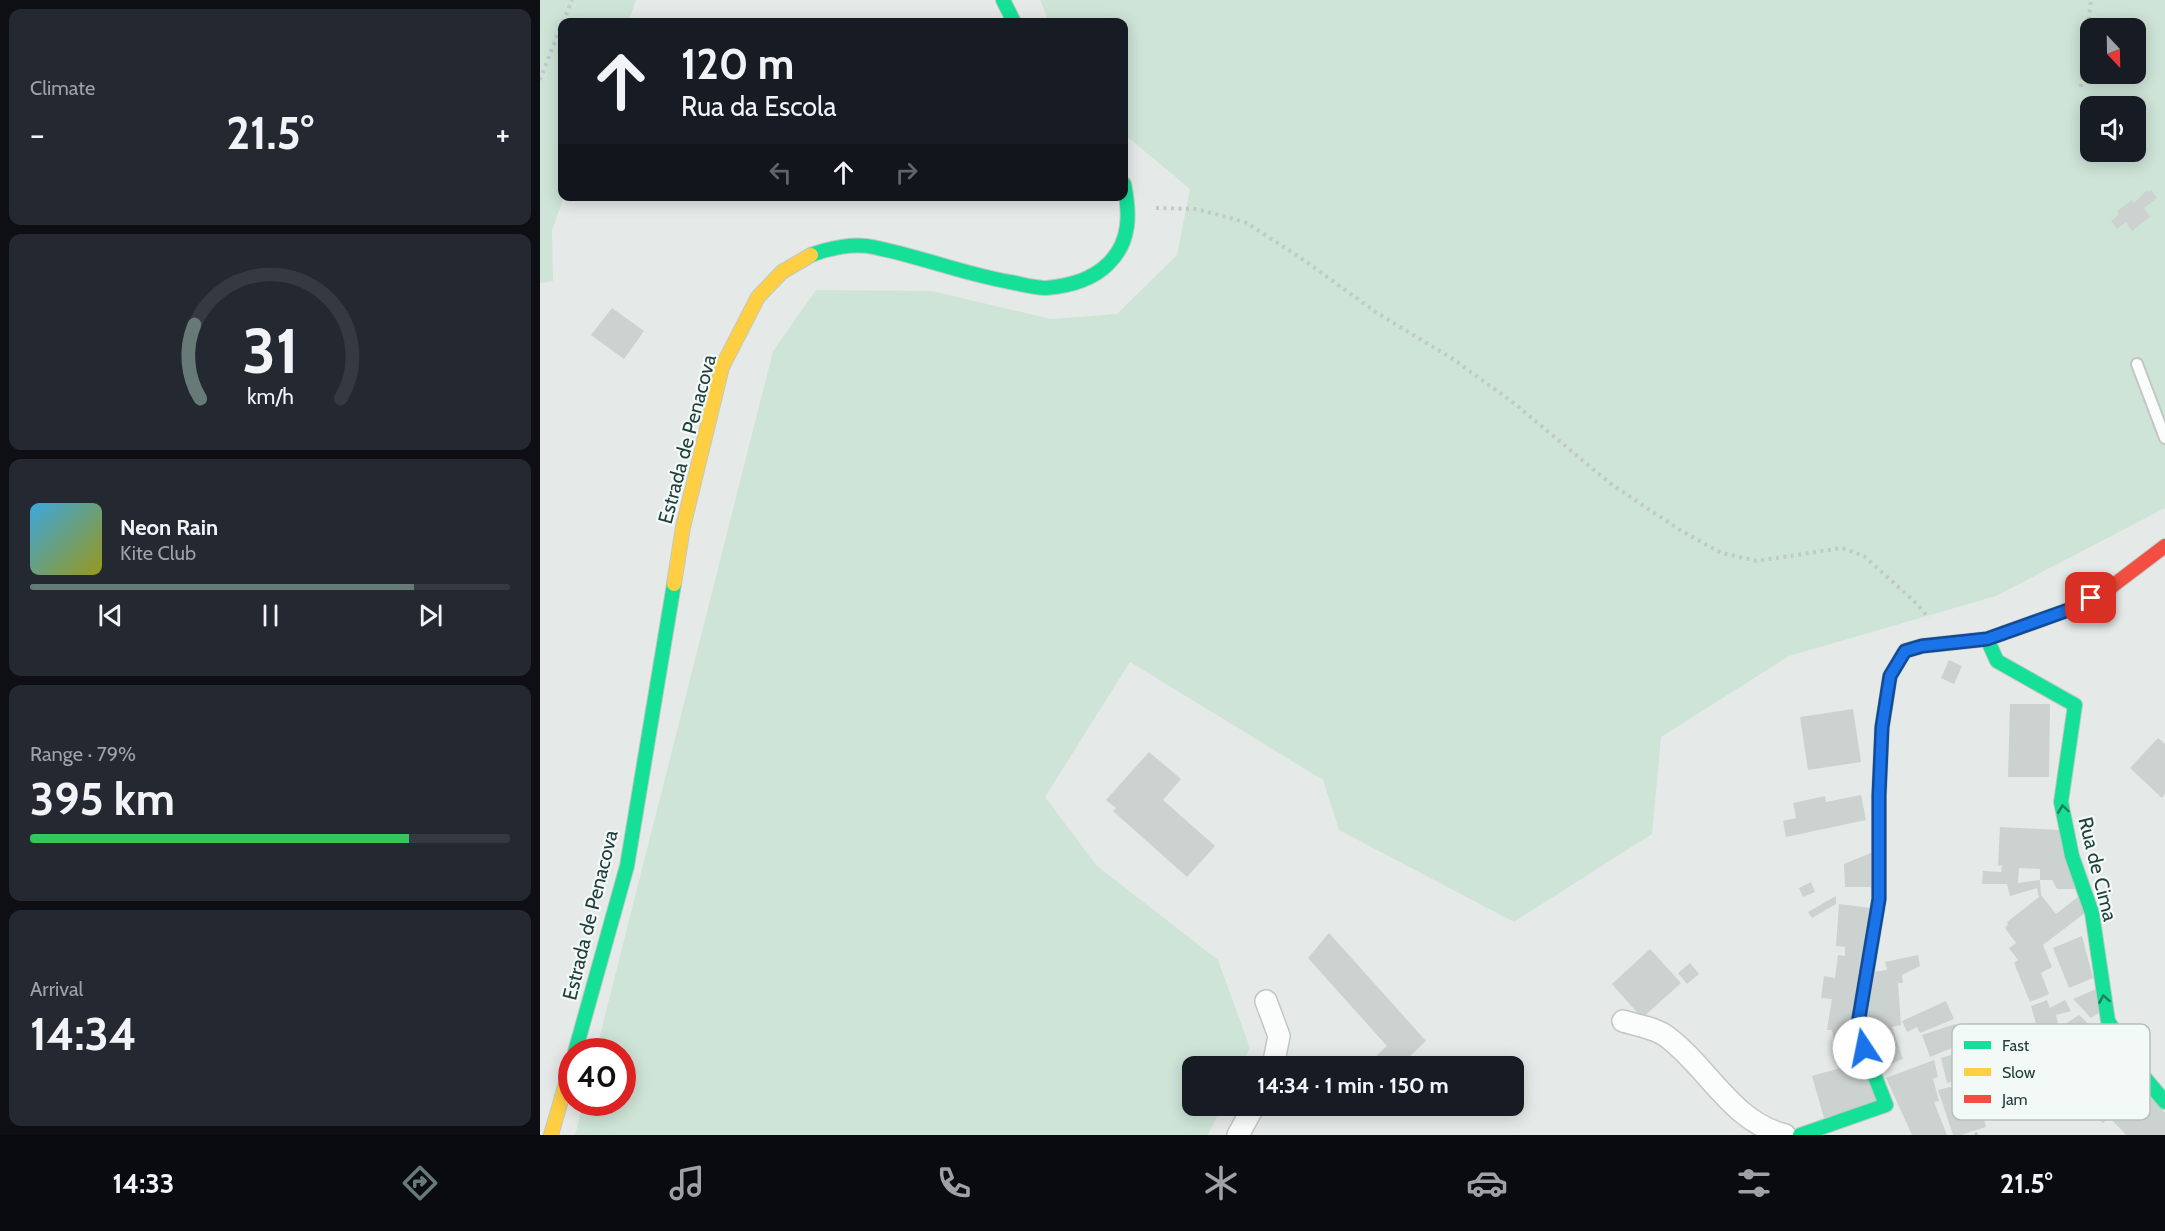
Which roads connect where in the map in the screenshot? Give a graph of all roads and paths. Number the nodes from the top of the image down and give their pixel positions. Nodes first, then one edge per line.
1 (572, 0) edge
2 (1003, 0) edge
3 (2091, 0) edge
4 (565, 18) edge
5 (1012, 18) edge
6 (558, 35) edge
7 (540, 80) edge
8 (2081, 87) dead end
9 (1128, 201) edge
10 (1129, 207) junction
11 (2137, 364) dead end
12 (2165, 438) edge
13 (2165, 546) edge
14 (1987, 639) junction
15 (1952, 643) junction
16 (1266, 1001) dead end
17 (1623, 1021) dead end
18 (2110, 1024) edge
19 (578, 1038) edge
20 (1274, 1056) edge
21 (2150, 1084) edge
22 (2165, 1102) edge
23 (558, 1111) edge
24 (1248, 1116) edge
25 (551, 1135) edge
26 (1238, 1135) edge
27 (1785, 1135) edge
28 (1800, 1135) edge
29 (1975, 1135) edge
30 (1981, 1135) edge

1 - 4 path
2 - 5 street
3 - 8 path
6 - 7 path
9 - 10 street, Estrada de Penacova
10 - 15 path
10 - 19 street, Estrada de Penacova
11 - 12 lane
13 - 14 street
14 - 15 street
18 -> 14 street, Rua de Cima
15 - 28 street
16 - 20 street
17 - 27 street
22 -> 21 street, Rua de Cima
23 - 25 street
24 - 26 street
29 - 30 path

